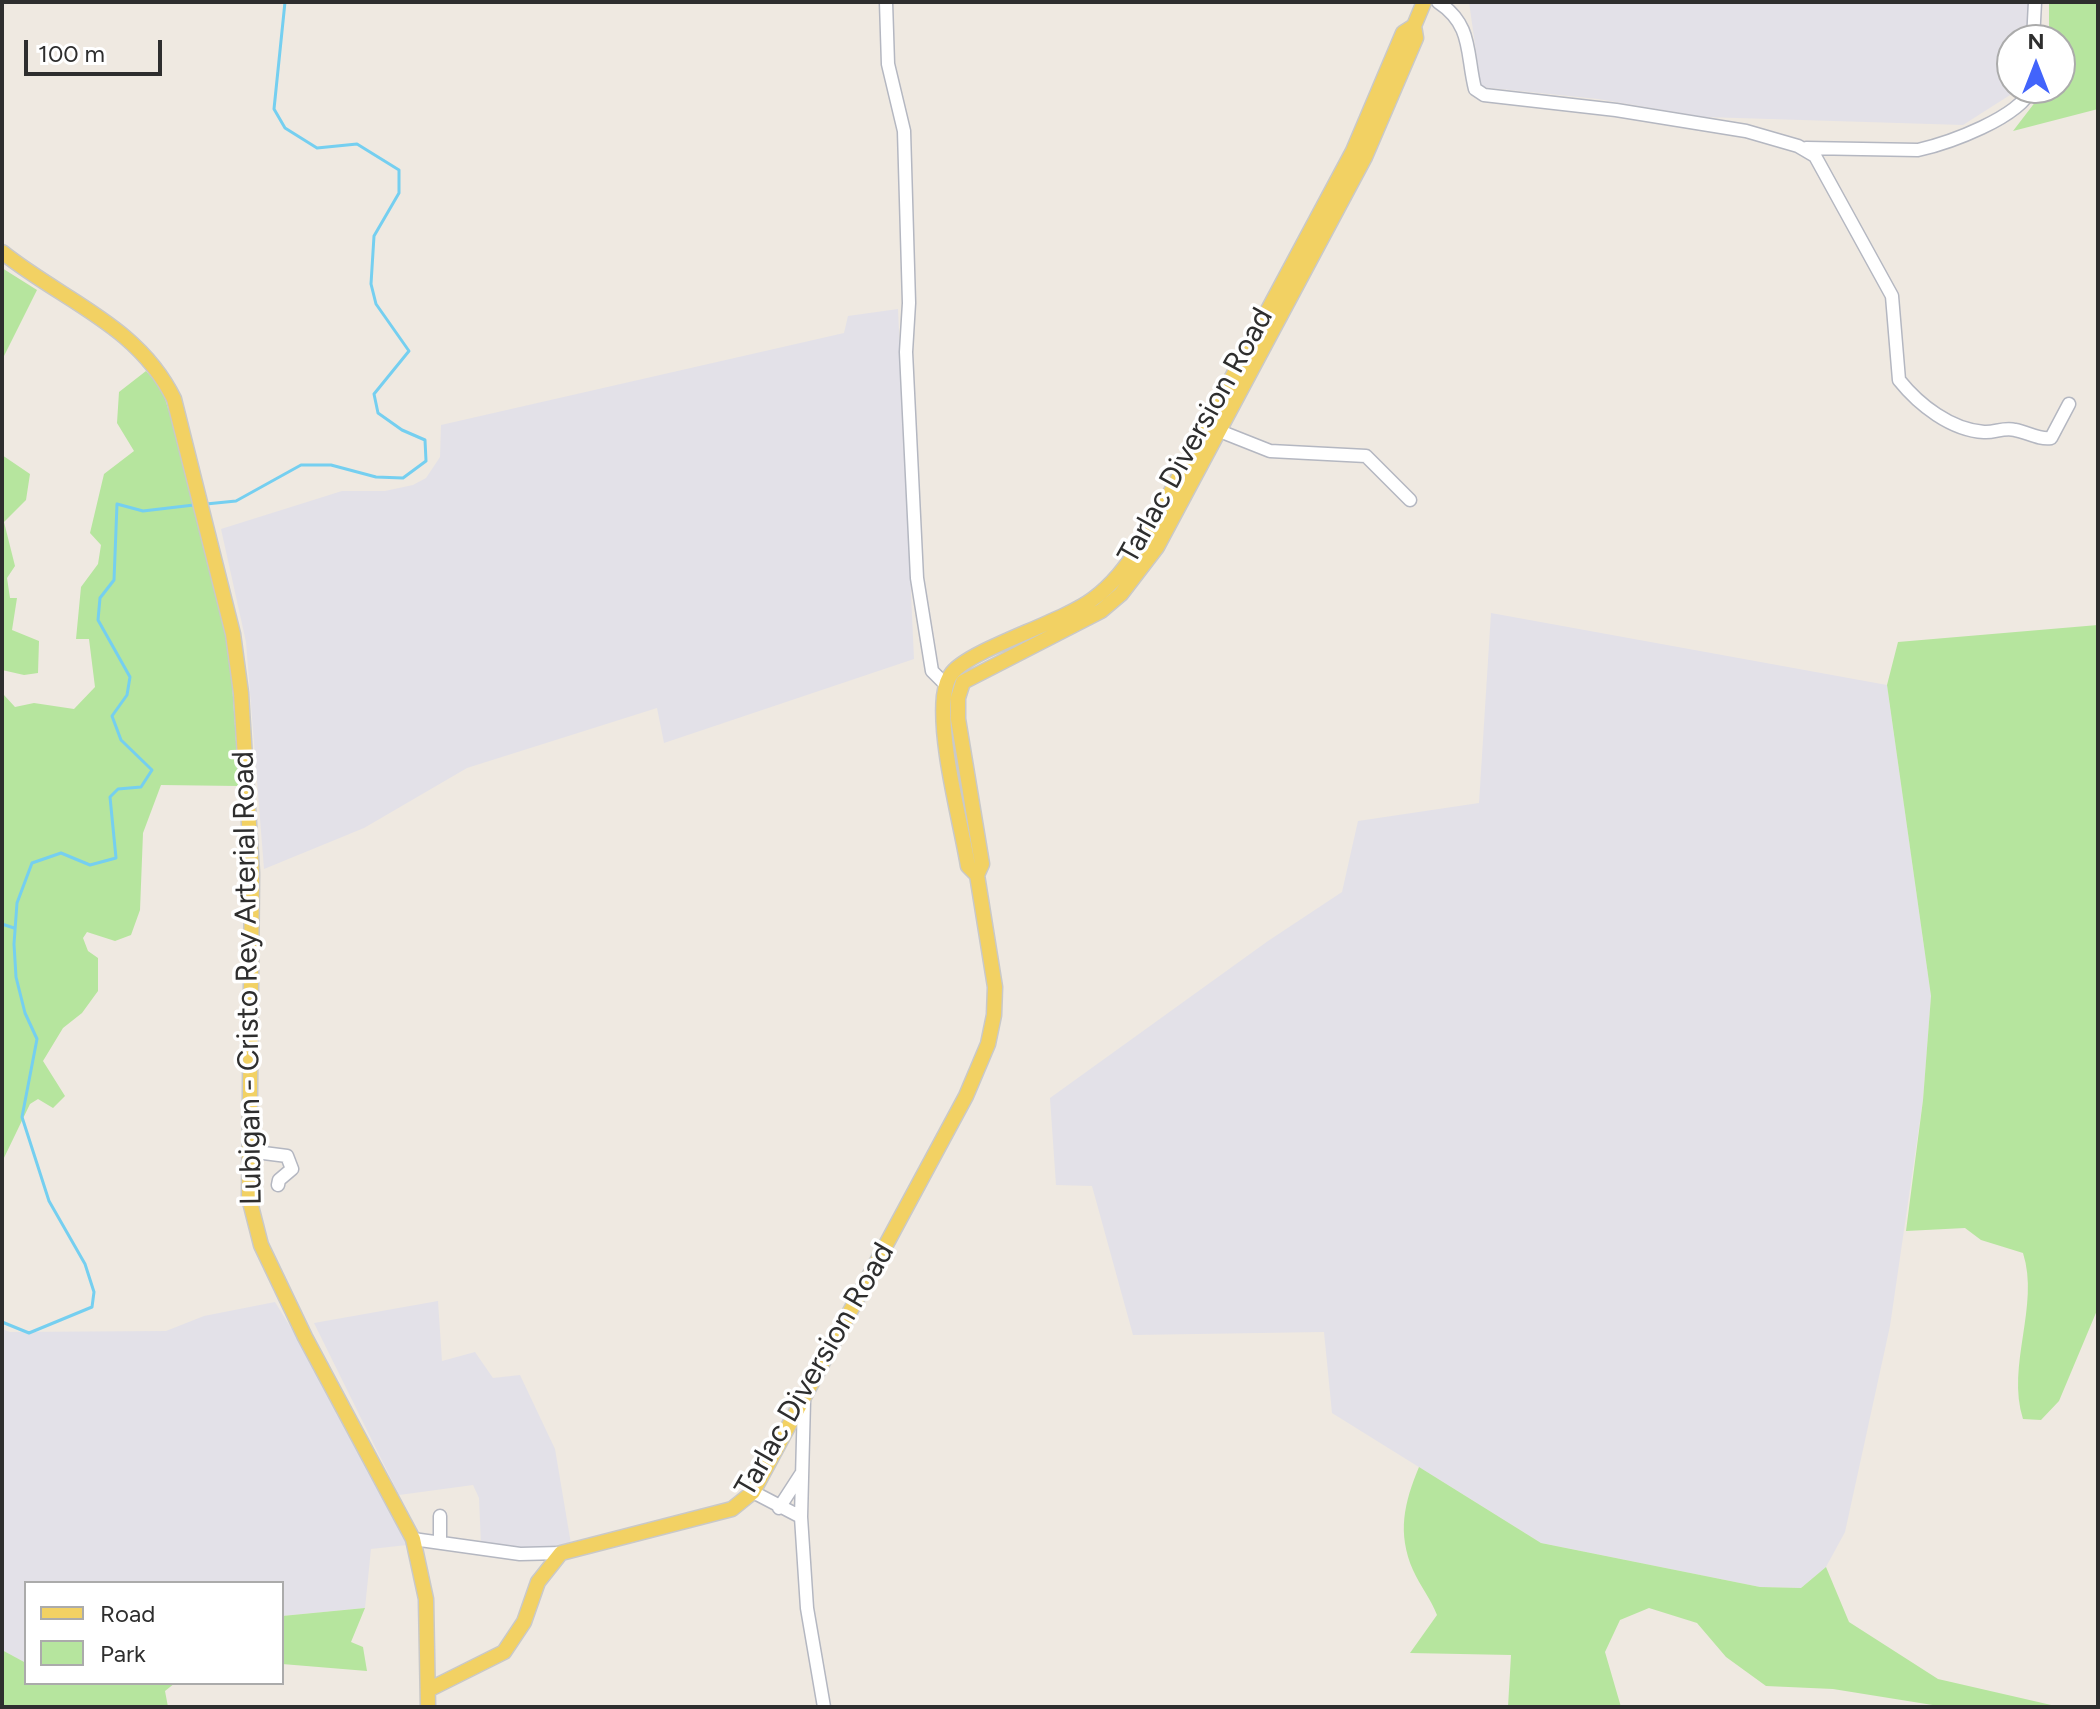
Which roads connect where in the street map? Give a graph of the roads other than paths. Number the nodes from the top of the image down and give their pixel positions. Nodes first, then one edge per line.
1 (886, 2) edge
2 (1424, 2) edge
3 (1438, 2) edge
4 (2035, 2) edge
5 (2034, 24) edge
6 (1414, 26) junction
7 (2022, 104) edge
8 (1804, 148) junction
9 (2, 252) edge
10 (2069, 404) dead end
11 (1217, 430) junction
12 (1410, 500) dead end
13 (953, 687) junction
14 (248, 1151) junction
15 (278, 1185) dead end
16 (804, 1400) junction
17 (803, 1472) junction
18 (753, 1492) junction
19 (779, 1508) junction
20 (440, 1516) dead end
21 (801, 1517) junction
22 (413, 1539) junction
23 (440, 1541) junction
24 (561, 1553) junction
25 (428, 1690) junction
26 (428, 1707) edge
27 (824, 1707) edge

1 - 13 street
2 - 6 main road, Tarlac Diversion Road
3 - 8 street
4 - 5 street
6 - 11 main road, Tarlac Diversion Road
6 - 13 main road, Tarlac Diversion Road
7 - 8 street
8 - 10 street
9 - 14 main road, Lubigan - Cristo Rey Arterial Road
11 - 12 street
11 - 13 main road, Tarlac Diversion Road
13 - 16 main road, Tarlac Diversion Road
14 - 15 street
14 - 22 main road, Lubigan - Cristo Rey Arterial Road
16 - 17 street
16 - 18 main road, Tarlac Diversion Road
17 - 19 street
17 - 21 street
18 - 19 street
18 - 24 main road, Tarlac Diversion Road
19 - 21 street
20 - 23 street
21 - 27 street
22 - 23 street
22 - 25 main road, Lubigan - Cristo Rey Arterial Road
23 - 24 street
24 - 25 main road
25 - 26 main road, Lubigan - Cristo Rey Arterial Road

